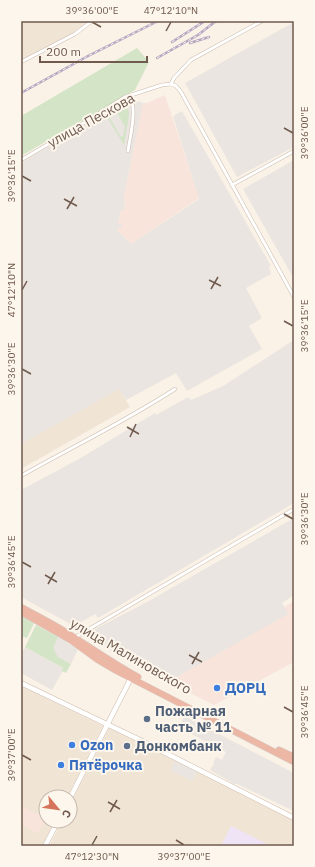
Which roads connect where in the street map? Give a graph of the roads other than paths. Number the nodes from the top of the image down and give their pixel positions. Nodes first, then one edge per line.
1 (92, 21) edge
2 (262, 21) edge
3 (21, 62) edge
4 (171, 84) junction
5 (132, 95) junction
6 (128, 151) dead end
7 (294, 151) edge
8 (21, 160) edge
9 (232, 185) junction
10 (294, 297) edge
11 (175, 389) dead end
12 (21, 476) edge
13 (294, 509) edge
14 (21, 607) edge
15 (21, 612) edge
16 (73, 639) junction
17 (132, 676) junction
18 (21, 683) edge
19 (107, 724) junction
20 (294, 758) edge
21 (294, 762) edge
22 (74, 789) edge
23 (294, 818) edge
24 (54, 829) edge
25 (45, 846) edge

1 - 3 street
2 - 4 street
4 - 5 street, улица Пескова
4 - 9 street
5 - 6 street
5 - 8 street, улица Пескова
7 - 9 street
9 - 10 street
11 - 12 street
13 - 16 street
14 - 16 highway, улица Малиновского
15 - 16 highway, улица Малиновского
16 - 17 highway, улица Малиновского
17 - 19 street
17 - 20 highway, улица Малиновского
17 - 21 highway, улица Малиновского
18 - 19 street
19 - 22 street
19 - 23 street
24 - 25 street

